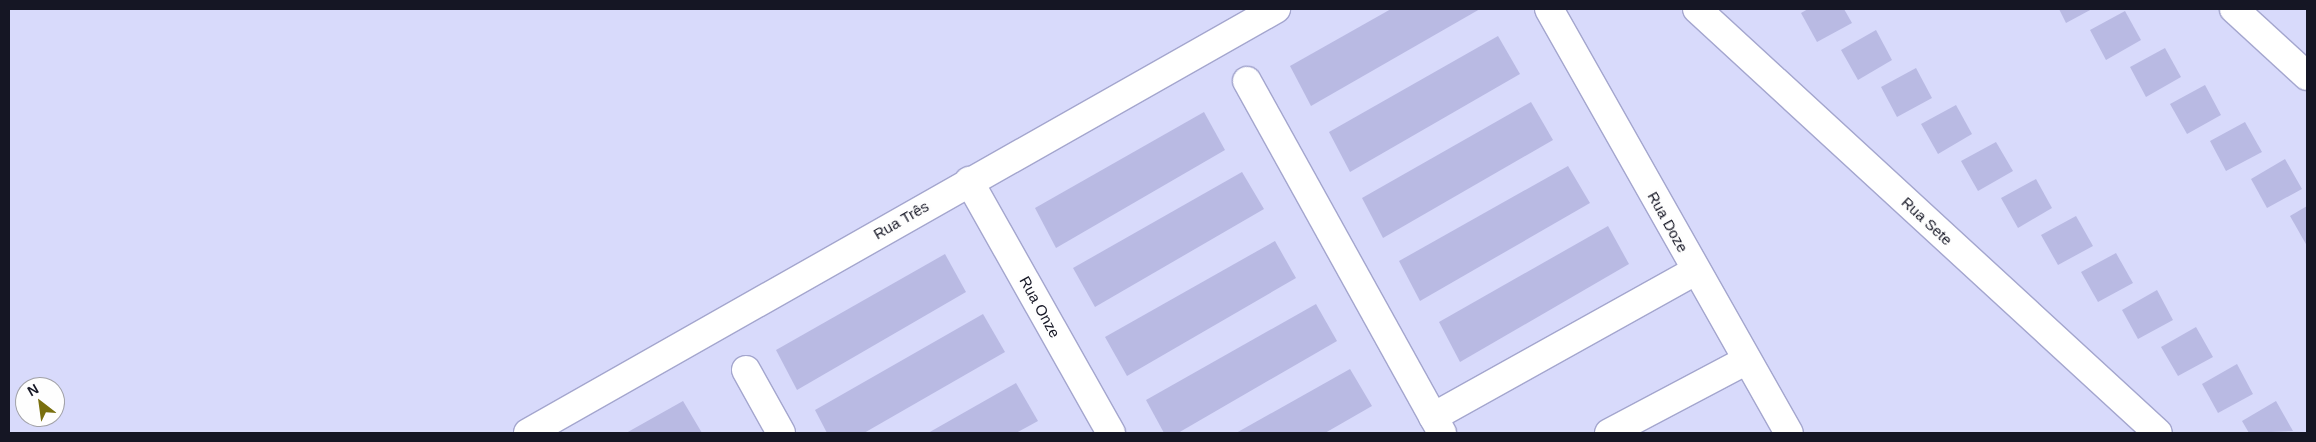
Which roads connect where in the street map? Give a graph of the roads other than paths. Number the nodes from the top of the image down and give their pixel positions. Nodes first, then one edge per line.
1 (1276, 9) edge
2 (1549, 9) edge
3 (1697, 9) edge
4 (2234, 9) edge
5 (2307, 76) edge
6 (1246, 81) dead end
7 (969, 181) junction
8 (1695, 271) junction
9 (1747, 360) junction
10 (746, 370) dead end
11 (1437, 425) edge
12 (528, 433) edge
13 (781, 433) edge
14 (1111, 433) edge
15 (1609, 433) edge
16 (1789, 433) edge
17 (2158, 433) edge

1 - 7 street, Rua Três
2 - 8 street, Rua Doze
3 - 17 street, Rua Sete
4 - 5 street
6 - 11 street
7 - 12 street, Rua Três
7 - 14 street, Rua Onze
8 - 9 street, Rua Doze
8 - 11 street
9 - 15 street
9 - 16 street, Rua Doze
10 - 13 street

